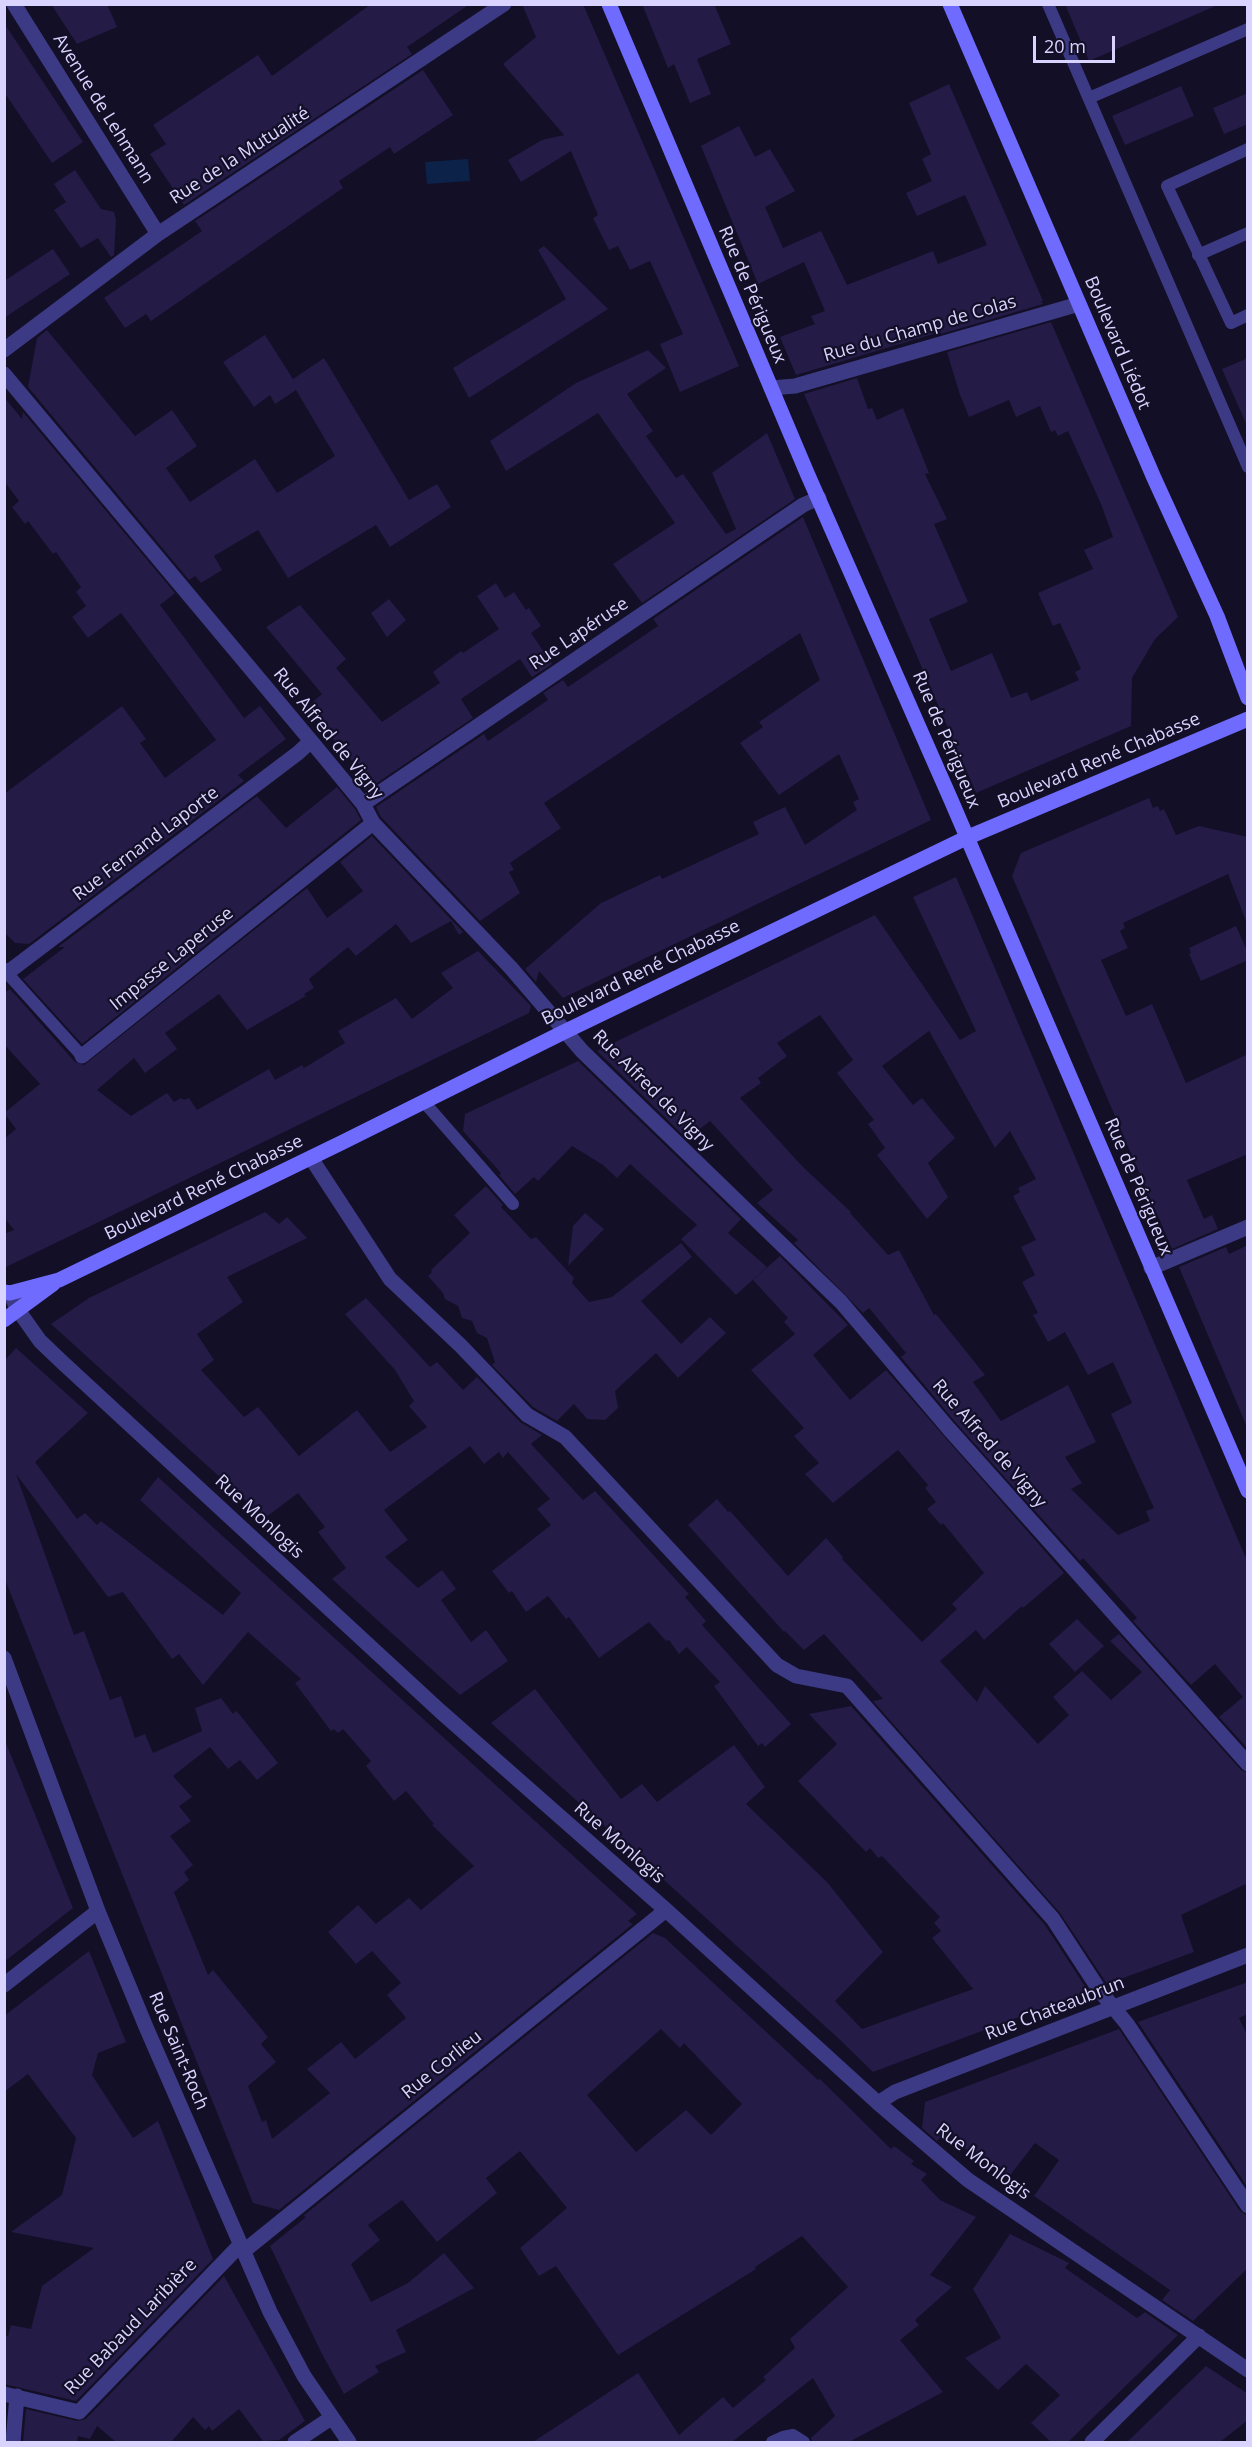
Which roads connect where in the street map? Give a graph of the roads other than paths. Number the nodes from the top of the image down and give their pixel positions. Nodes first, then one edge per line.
1 (14, 4) edge
2 (504, 4) edge
3 (609, 4) edge
4 (950, 4) edge
5 (1048, 4) edge
6 (1248, 29) edge
7 (1089, 98) junction
8 (1248, 149) edge
9 (1248, 233) edge
10 (158, 234) junction
11 (1198, 255) junction
12 (1079, 304) junction
13 (1248, 315) edge
14 (4, 350) edge
15 (4, 374) edge
16 (771, 388) junction
17 (1248, 467) edge
18 (819, 498) junction
19 (1248, 698) edge
20 (1248, 719) edge
21 (311, 741) junction
22 (363, 804) junction
23 (373, 823) junction
24 (966, 838) junction
25 (6, 972) edge
26 (566, 1031) junction
27 (82, 1056) joint
28 (424, 1102) junction
29 (311, 1158) junction
30 (513, 1204) dead end
31 (1248, 1227) edge
32 (1151, 1268) junction
33 (58, 1280) junction
34 (7, 1293) edge
35 (18, 1310) junction
36 (4, 1320) edge
37 (1248, 1491) edge
38 (4, 1658) edge
39 (1248, 1764) edge
40 (666, 1910) junction
41 (98, 1911) junction
42 (1248, 1955) edge
43 (4, 1985) edge
44 (1114, 2007) junction
45 (878, 2103) junction
46 (1248, 2206) edge
47 (242, 2247) junction
48 (1199, 2336) junction
49 (1248, 2370) edge
50 (11, 2395) edge
51 (331, 2418) junction
52 (13, 2442) edge
53 (295, 2442) edge
54 (349, 2442) edge
55 (772, 2442) edge
56 (804, 2442) edge
57 (1092, 2442) edge

1 - 10 street, Avenue de Lehmann
2 - 10 street, Rue de la Mutualité
3 - 16 main road, Rue de Périgueux
4 - 12 main road, Boulevard Liédot
5 - 7 lane
6 - 7 lane
7 - 17 lane
8 - 11 lane
9 - 11 lane
10 - 14 street, Rue de la Mutualité
11 - 13 lane
12 - 16 street, Rue du Champ de Colas
12 - 19 main road, Boulevard Liédot
15 - 21 street, Rue Alfred de Vigny
16 - 18 main road, Rue de Périgueux
18 - 22 street, Rue Lapéruse
18 - 24 main road, Rue de Périgueux
20 - 24 main road, Boulevard René Chabasse
21 - 22 street, Rue Alfred de Vigny
21 - 25 street, Rue Fernand Laporte
22 - 23 street, Rue Alfred de Vigny
23 - 26 street, Rue Alfred de Vigny
23 - 27 street, Impasse Laperuse
24 - 26 main road, Boulevard René Chabasse
24 - 32 main road, Rue de Périgueux
25 - 27 lane, Impasse Laperuse
26 - 28 main road, Boulevard René Chabasse
26 - 39 street, Rue Alfred de Vigny
28 - 29 main road, Boulevard René Chabasse
28 - 30 lane
29 - 33 main road, Boulevard René Chabasse
29 - 44 street
31 - 32 street
32 - 37 main road, Rue de Périgueux
33 - 34 main road, Boulevard René Chabasse
33 - 35 main road, Boulevard René Chabasse
34 - 35 street, Rue Monlogis
35 - 36 main road, Boulevard René Chabasse
35 - 40 street, Rue Monlogis
38 - 41 street, Rue Saint-Roch
40 - 45 street, Rue Monlogis
40 - 47 street, Rue Corlieu
41 - 43 street
41 - 47 street, Rue Saint-Roch
42 - 44 street, Rue Chateaubrun
44 - 45 street, Rue Chateaubrun
44 - 46 street
45 - 48 street, Rue Monlogis
47 - 50 street, Rue Babaud Laribière
47 - 51 street, Rue Saint-Roch
48 - 49 street, Rue Monlogis
48 - 57 street
50 - 52 street
51 - 53 street
51 - 54 street, Rue Saint-Roch
55 - 56 lane

